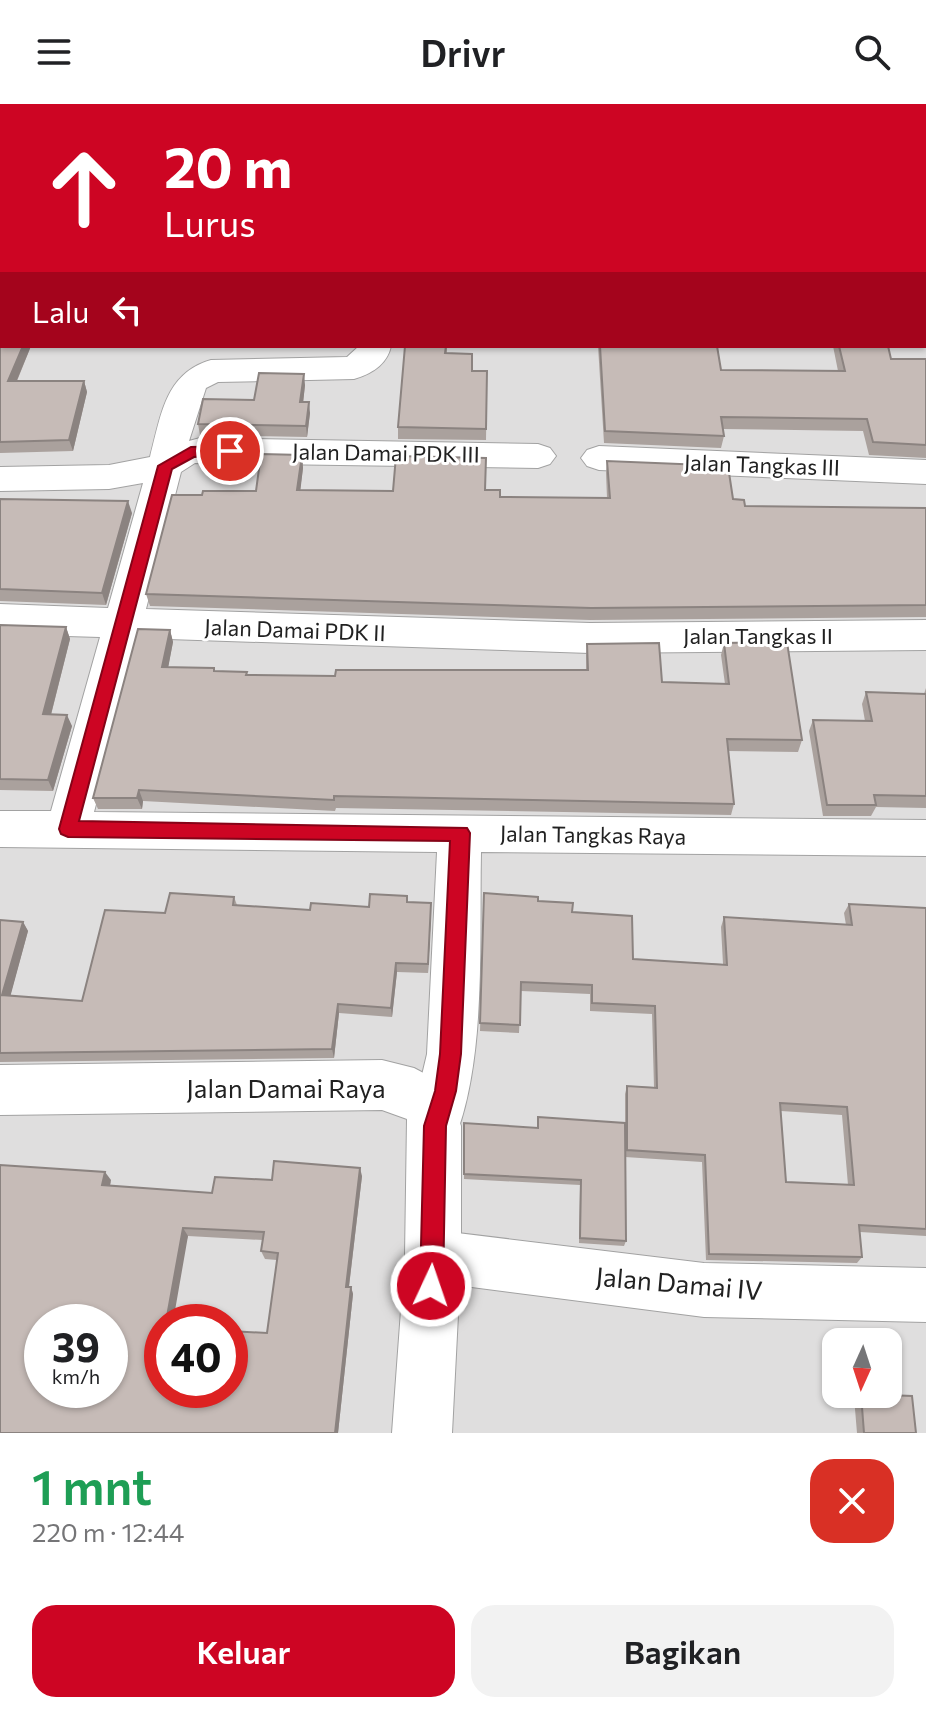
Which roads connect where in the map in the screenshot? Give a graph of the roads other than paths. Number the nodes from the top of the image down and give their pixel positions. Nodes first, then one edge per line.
1 (375, 348) edge
2 (538, 456) dead end
3 (599, 458) dead end
4 (165, 466) junction
5 (926, 472) edge
6 (0, 479) edge
7 (0, 619) edge
8 (123, 625) junction
9 (926, 635) edge
10 (590, 638) joint
11 (0, 829) edge
12 (68, 829) junction
13 (460, 833) junction
14 (926, 838) edge
15 (0, 1090) edge
16 (435, 1126) junction
17 (433, 1256) junction
18 (926, 1295) edge
19 (422, 1433) edge

1 - 4 street
2 - 4 street, Jalan Damai PDK III
3 - 5 street, Jalan Tangkas III
4 - 6 street, Jalan Damai PDK III
4 - 8 street
7 - 8 street, Jalan Damai PDK II
8 - 10 street, Jalan Damai PDK II
8 - 12 street
9 - 10 street, Jalan Tangkas II
11 - 12 street
12 - 13 street, Jalan Tangkas Raya
13 - 14 street, Jalan Tangkas Raya
13 - 16 street
15 - 16 street, Jalan Damai Raya
16 - 17 street
17 - 18 street, Jalan Damai IV
17 - 19 street

